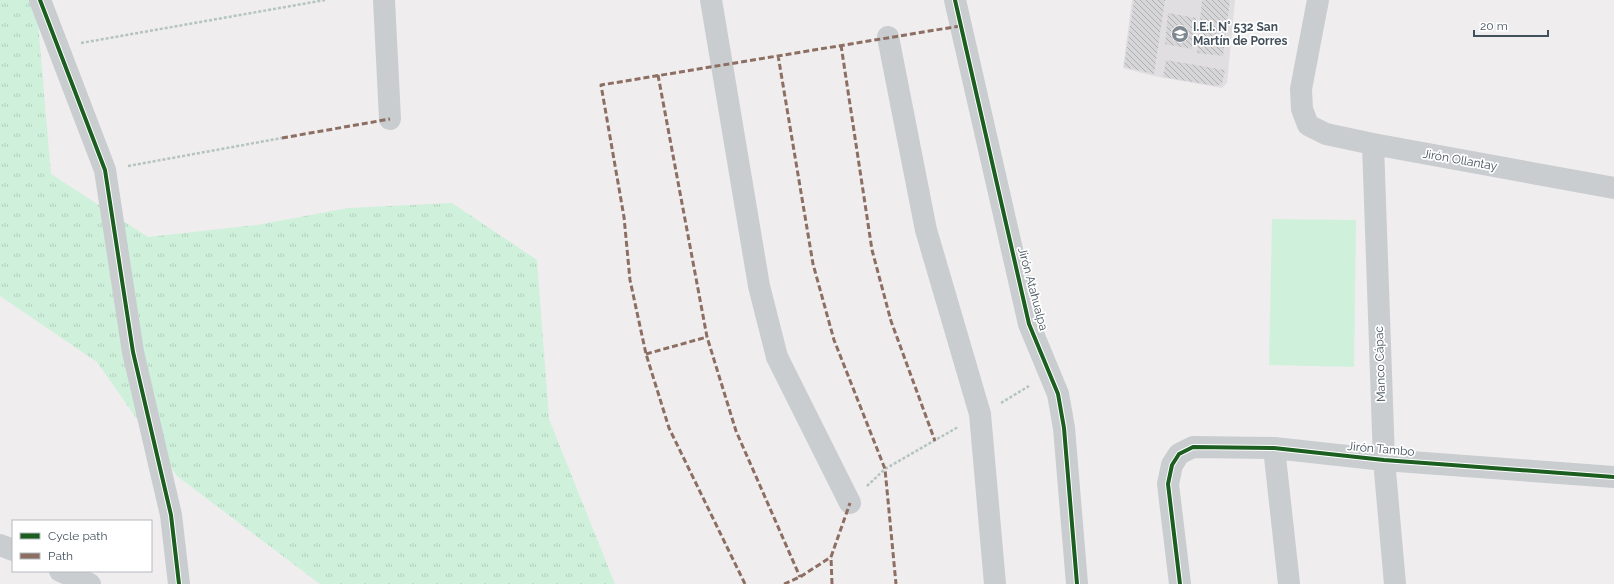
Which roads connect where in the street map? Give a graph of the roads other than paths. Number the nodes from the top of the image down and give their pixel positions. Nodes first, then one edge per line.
1 (40, 0) edge
2 (384, 0) edge
3 (710, 0) edge
4 (956, 0) edge
5 (1318, 0) edge
6 (888, 37) dead end
7 (390, 119) dead end
8 (1373, 144) junction
9 (1614, 188) edge
10 (1274, 448) junction
11 (1384, 460) junction
12 (1614, 478) edge
13 (850, 503) road end
14 (0, 545) edge
15 (12, 550) edge
16 (62, 572) edge
17 (90, 584) edge
18 (179, 584) edge
19 (995, 584) edge
20 (1077, 584) edge
21 (1180, 584) edge
22 (1288, 584) edge
23 (1395, 584) edge

1 - 18 street
2 - 7 street
3 - 13 street
4 - 20 street, Jirón Atahualpa
5 - 8 street, Jirón Ollantay
6 - 19 street
8 - 9 street, Jirón Ollantay
8 - 11 street, Manco Cápac
10 - 11 street, Jirón Tambo
10 - 21 street, Jirón Tambo
10 - 22 street
11 - 12 street, Jirón Tambo
11 - 23 street, Manco Cápac
14 - 15 street
16 - 17 street

